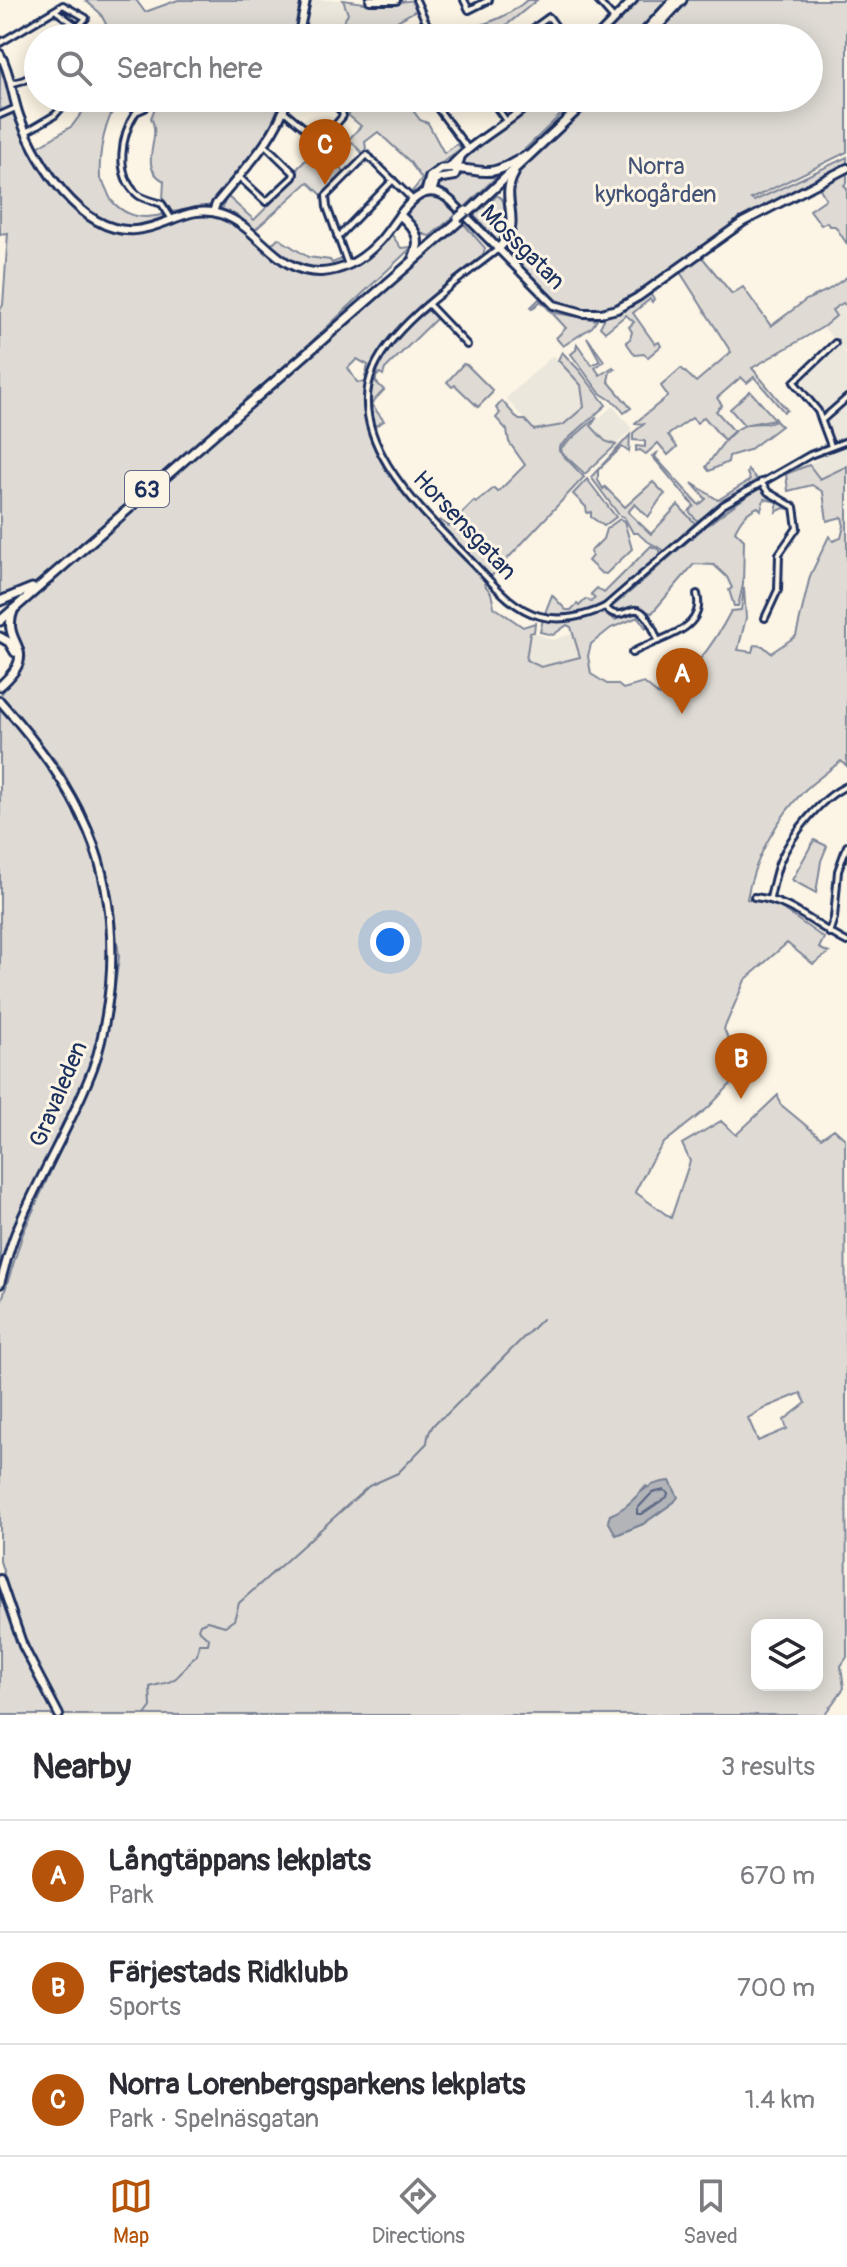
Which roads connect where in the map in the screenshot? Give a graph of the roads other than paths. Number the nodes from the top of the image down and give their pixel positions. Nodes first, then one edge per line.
1 (306, 0) edge
2 (370, 0) edge
3 (396, 0) edge
4 (416, 0) edge
5 (464, 0) edge
6 (489, 0) edge
7 (597, 0) edge
8 (633, 0) edge
9 (674, 0) edge
10 (682, 0) edge
11 (56, 11) junction
12 (614, 19) junction
13 (33, 24) edge
14 (74, 24) edge
15 (81, 24) edge
16 (301, 24) edge
17 (427, 24) edge
18 (539, 24) edge
19 (554, 24) edge
20 (609, 24) edge
21 (652, 24) edge
22 (660, 24) edge
23 (24, 29) edge
24 (0, 43) edge
25 (0, 54) edge
26 (24, 80) edge
27 (10, 84) junction
28 (16, 108) junction
29 (58, 112) edge
30 (136, 112) edge
31 (283, 112) edge
32 (285, 112) edge
33 (341, 112) edge
34 (439, 112) edge
35 (500, 112) edge
36 (519, 112) edge
37 (572, 112) edge
38 (573, 112) edge
39 (0, 115) edge
40 (507, 122) junction
41 (26, 132) junction
42 (264, 144) junction
43 (465, 151) junction
44 (525, 156) junction
45 (847, 168) edge
46 (453, 169) junction
47 (517, 169) junction
48 (238, 176) junction
49 (393, 180) junction
50 (429, 192) junction
51 (490, 193) junction
52 (412, 199) junction
53 (508, 199) junction
54 (213, 212) junction
55 (467, 212) junction
56 (400, 215) junction
57 (171, 218) junction
58 (459, 219) junction
59 (337, 236) junction
60 (498, 249) junction
61 (414, 256) junction
62 (348, 265) junction
63 (429, 305) junction
64 (835, 343) dead end
65 (467, 345) dead end
66 (847, 398) edge
67 (822, 420) junction
68 (847, 441) edge
69 (831, 446) junction
70 (761, 482) junction
71 (32, 588) junction
72 (697, 594) dead end
73 (0, 601) edge
74 (605, 607) junction
75 (14, 609) junction
76 (765, 618) dead end
77 (0, 619) edge
78 (0, 637) edge
79 (658, 641) junction
80 (632, 653) dead end
81 (0, 684) edge
82 (0, 701) edge
83 (847, 786) edge
84 (847, 846) edge
85 (754, 897) dead end
86 (770, 898) junction
87 (829, 933) junction
88 (847, 942) edge
89 (0, 1284) edge
90 (0, 1579) edge
91 (59, 1715) edge

1 - 16 street
2 - 3 street
4 - 17 street
5 - 6 street
7 - 12 street
8 - 12 street
9 - 21 main road
10 - 22 main road
11 - 13 street
11 - 14 street
11 - 15 street
12 - 20 street
18 - 19 street
23 - 24 street
25 - 27 street
26 - 27 street
27 - 28 street
28 - 39 street
28 - 41 street
29 - 41 street
30 - 57 street
31 - 42 street
32 - 33 street
34 - 43 street
35 - 40 street
36 - 40 street
37 - 44 main road, 63
38 - 47 main road, 63
40 - 43 street
41 - 57 street
42 - 48 street
42 - 48 street
43 - 46 street
44 - 46 main road
44 - 55 main road, 63
45 - 60 street, Mossgatan
46 - 50 main road
47 - 51 main road, 63
47 - 53 main road
48 - 54 street
49 - 52 street
49 - 59 street
49 - 59 street
50 - 52 street
50 - 60 street, Mossgatan
51 - 53 main road
51 - 55 main road, 63
52 - 56 street
53 - 60 main road
54 - 57 street
54 - 62 street
55 - 58 main road, 63, bridge
56 - 61 main road
56 - 62 street
58 - 61 main road, 63
58 - 75 main road, 63
59 - 62 street
60 - 63 street, Horsensgatan
61 - 71 main road, 63
63 - 65 street
63 - 74 street, Horsensgatan
64 - 67 street
66 - 67 street
67 - 69 street
68 - 69 street, Horsensgatan
69 - 70 street, Horsensgatan
70 - 74 street, Horsensgatan
70 - 76 street
71 - 73 main road
71 - 77 main road, 63
72 - 79 street
74 - 79 street, Horsensgatan
75 - 77 main road, 63
75 - 81 main road
78 - 81 main road
79 - 80 street
82 - 89 street, Gravaleden
83 - 86 street
84 - 87 street
85 - 86 street
86 - 87 street
87 - 88 street
90 - 91 street

